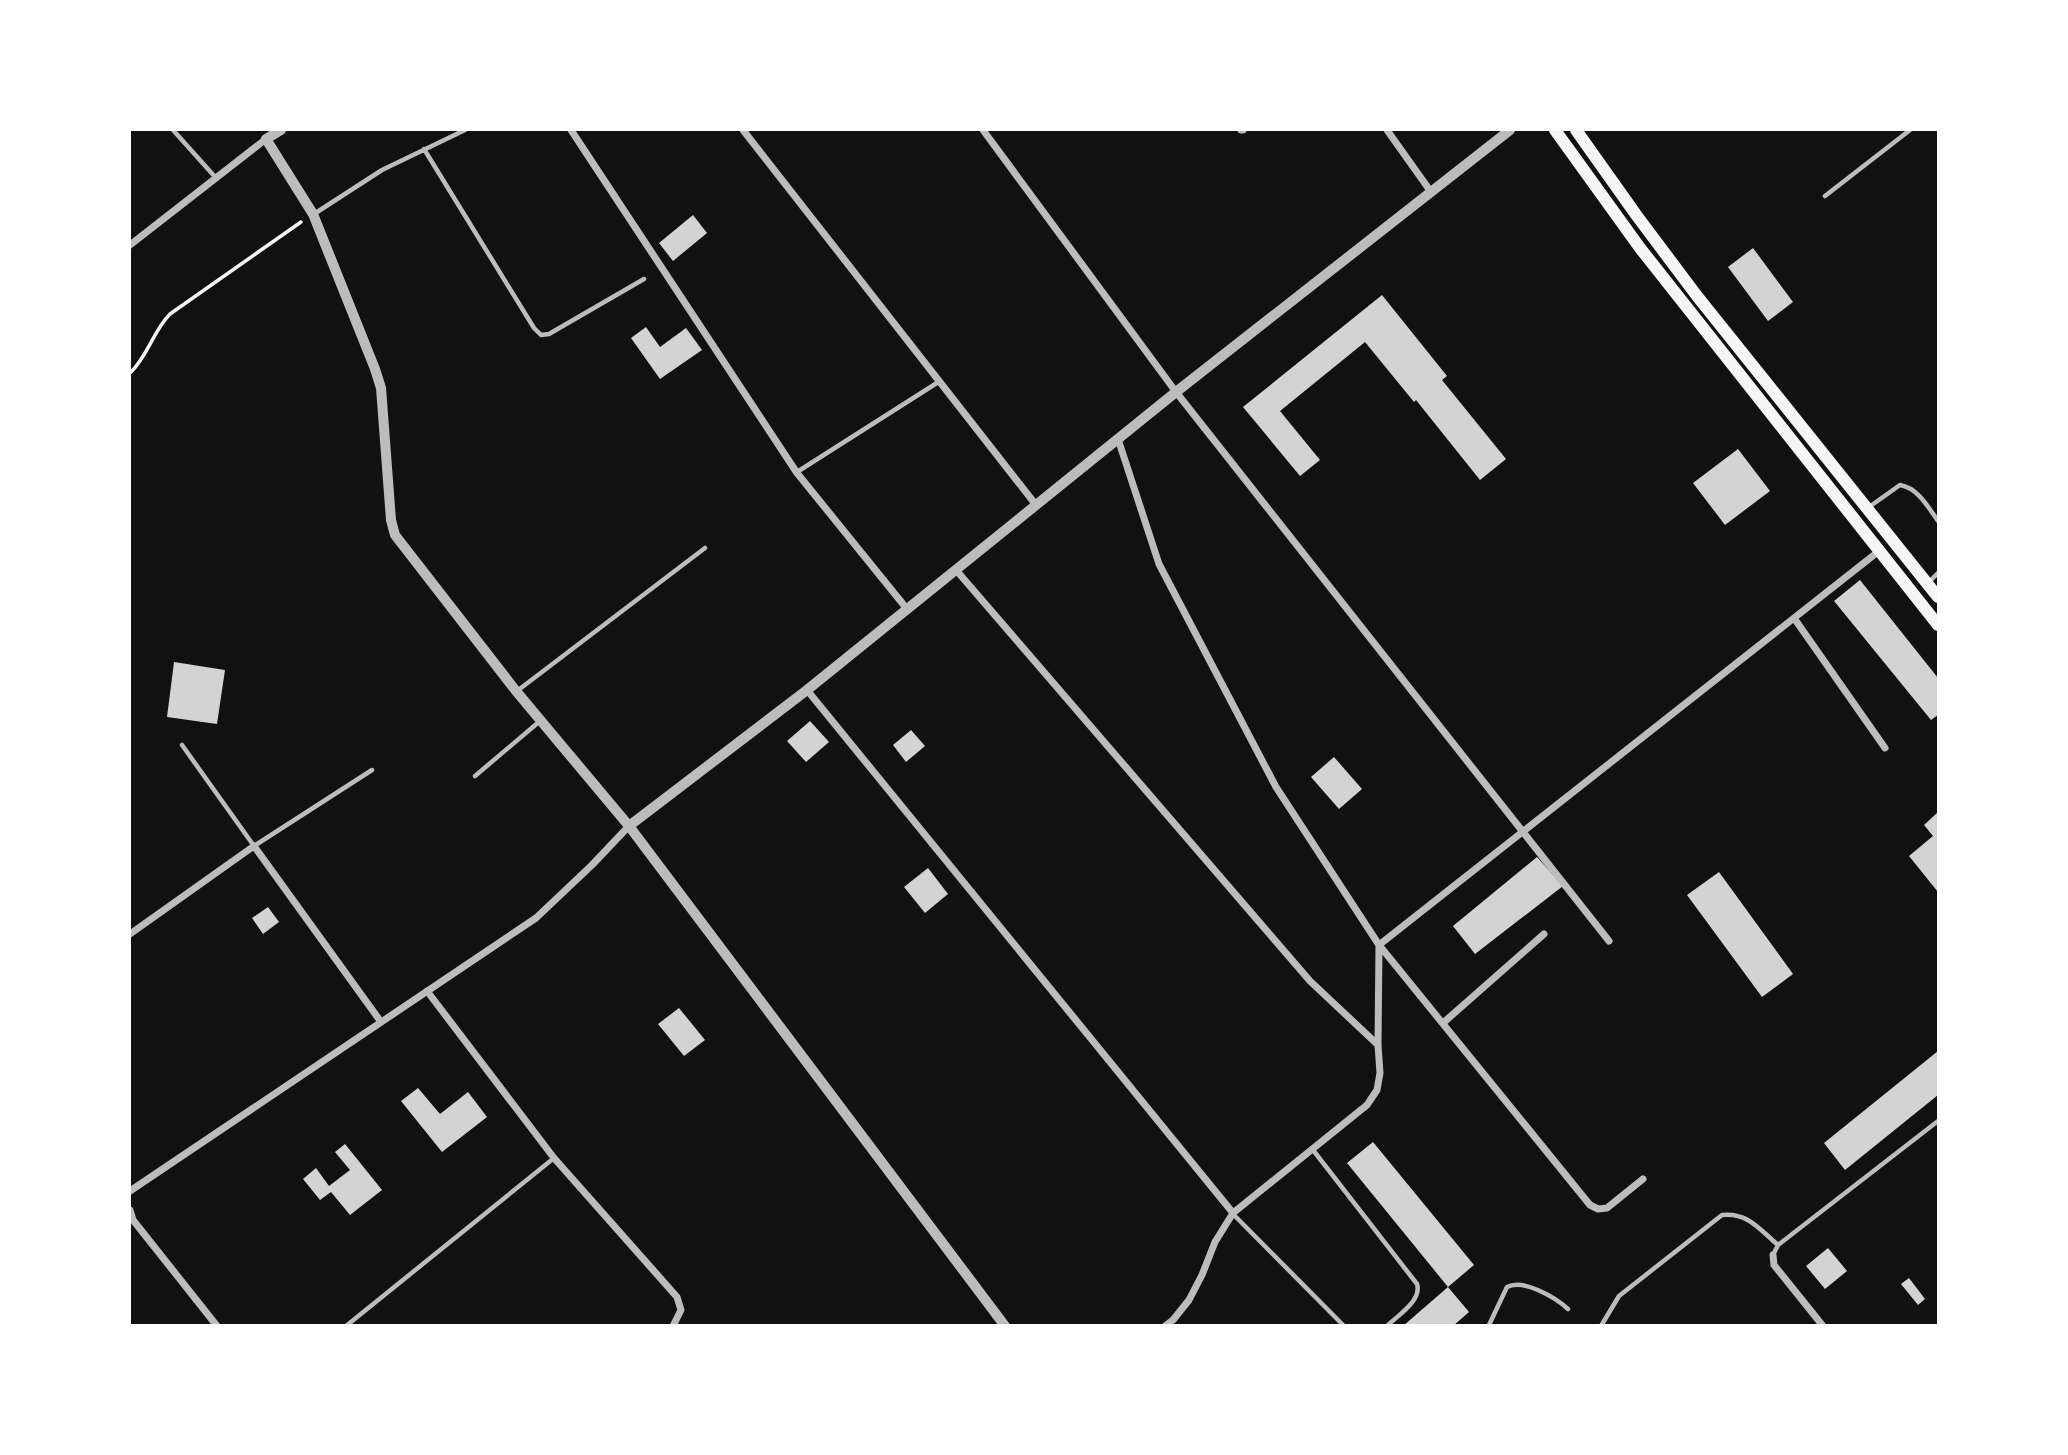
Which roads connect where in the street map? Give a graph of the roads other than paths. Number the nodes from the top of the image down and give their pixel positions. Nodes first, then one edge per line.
1 (173, 130) edge
2 (281, 130) edge
3 (465, 130) edge
4 (571, 130) edge
5 (743, 130) edge
6 (983, 130) edge
7 (1387, 130) edge
8 (1510, 130) edge
9 (1555, 130) edge
10 (1576, 130) edge
11 (1910, 130) edge
12 (265, 139) junction
13 (424, 149) junction
14 (216, 178) junction
15 (1431, 192) junction
16 (1825, 196) dead end
17 (313, 214) junction
18 (130, 245) edge
19 (644, 279) dead end
20 (940, 381) junction
21 (1176, 392) junction
22 (1118, 439) junction
23 (797, 473) junction
24 (1036, 505) junction
25 (1867, 508) junction
26 (1938, 521) edge
27 (705, 548) dead end
28 (1879, 551) junction
29 (956, 570) junction
30 (1938, 573) edge
31 (1928, 583) junction
32 (1938, 597) edge
33 (907, 609) junction
34 (1794, 618) junction
35 (1938, 625) edge
36 (516, 691) junction
37 (807, 691) junction
38 (541, 721) junction
39 (182, 746) dead end
40 (1885, 748) dead end
41 (372, 770) dead end
42 (475, 776) dead end
43 (629, 826) junction
44 (1524, 832) junction
45 (254, 846) junction
46 (130, 934) edge
47 (1544, 934) dead end
48 (1609, 941) dead end
49 (1379, 945) junction
50 (427, 991) junction
51 (381, 1022) junction
52 (1443, 1023) junction
53 (1378, 1045) junction
54 (1938, 1121) edge
55 (1312, 1149) junction
56 (554, 1158) junction
57 (1643, 1179) dead end
58 (130, 1191) edge
59 (130, 1210) edge
60 (1233, 1213) junction
61 (1778, 1245) junction
62 (1773, 1255) joint
63 (1568, 1309) dead end
64 (216, 1325) edge
65 (346, 1325) edge
66 (673, 1325) edge
67 (1005, 1325) edge
68 (1165, 1325) edge
69 (1344, 1325) edge
70 (1387, 1325) edge
71 (1489, 1325) edge
72 (1601, 1325) edge
73 (1823, 1325) edge

1 - 14 lane
2 - 12 street
3 - 13 lane
4 - 23 street
5 - 20 street
6 - 21 street
7 - 15 street
8 - 15 street
9 - 28 main road
10 - 25 main road
11 - 16 lane
12 - 14 street
12 - 17 street
13 - 17 lane
13 - 19 lane
14 - 18 street
15 - 21 street
17 - 36 street
20 - 23 lane
20 - 24 street
21 - 22 street
21 - 44 street
22 - 24 street
22 - 49 street
23 - 33 street
24 - 29 street
25 - 26 lane
25 - 31 main road
27 - 36 lane
28 - 34 street
28 - 35 main road
29 - 33 street
29 - 53 street
30 - 31 lane
31 - 32 main road
33 - 37 street
34 - 40 street
34 - 44 street
36 - 38 street
37 - 43 street
37 - 60 street
38 - 42 lane
38 - 43 street
39 - 45 lane
41 - 45 lane
43 - 50 street
43 - 67 street
44 - 48 street
44 - 49 street
45 - 46 street
45 - 51 street
47 - 52 street
49 - 52 street
49 - 53 street
50 - 51 street
50 - 56 street
51 - 58 street
52 - 57 street
53 - 55 street
54 - 61 lane
55 - 60 street
55 - 70 lane
56 - 65 lane
56 - 66 street
59 - 64 street
60 - 68 street
60 - 69 lane
61 - 62 lane
61 - 72 lane
62 - 73 street
63 - 71 lane

